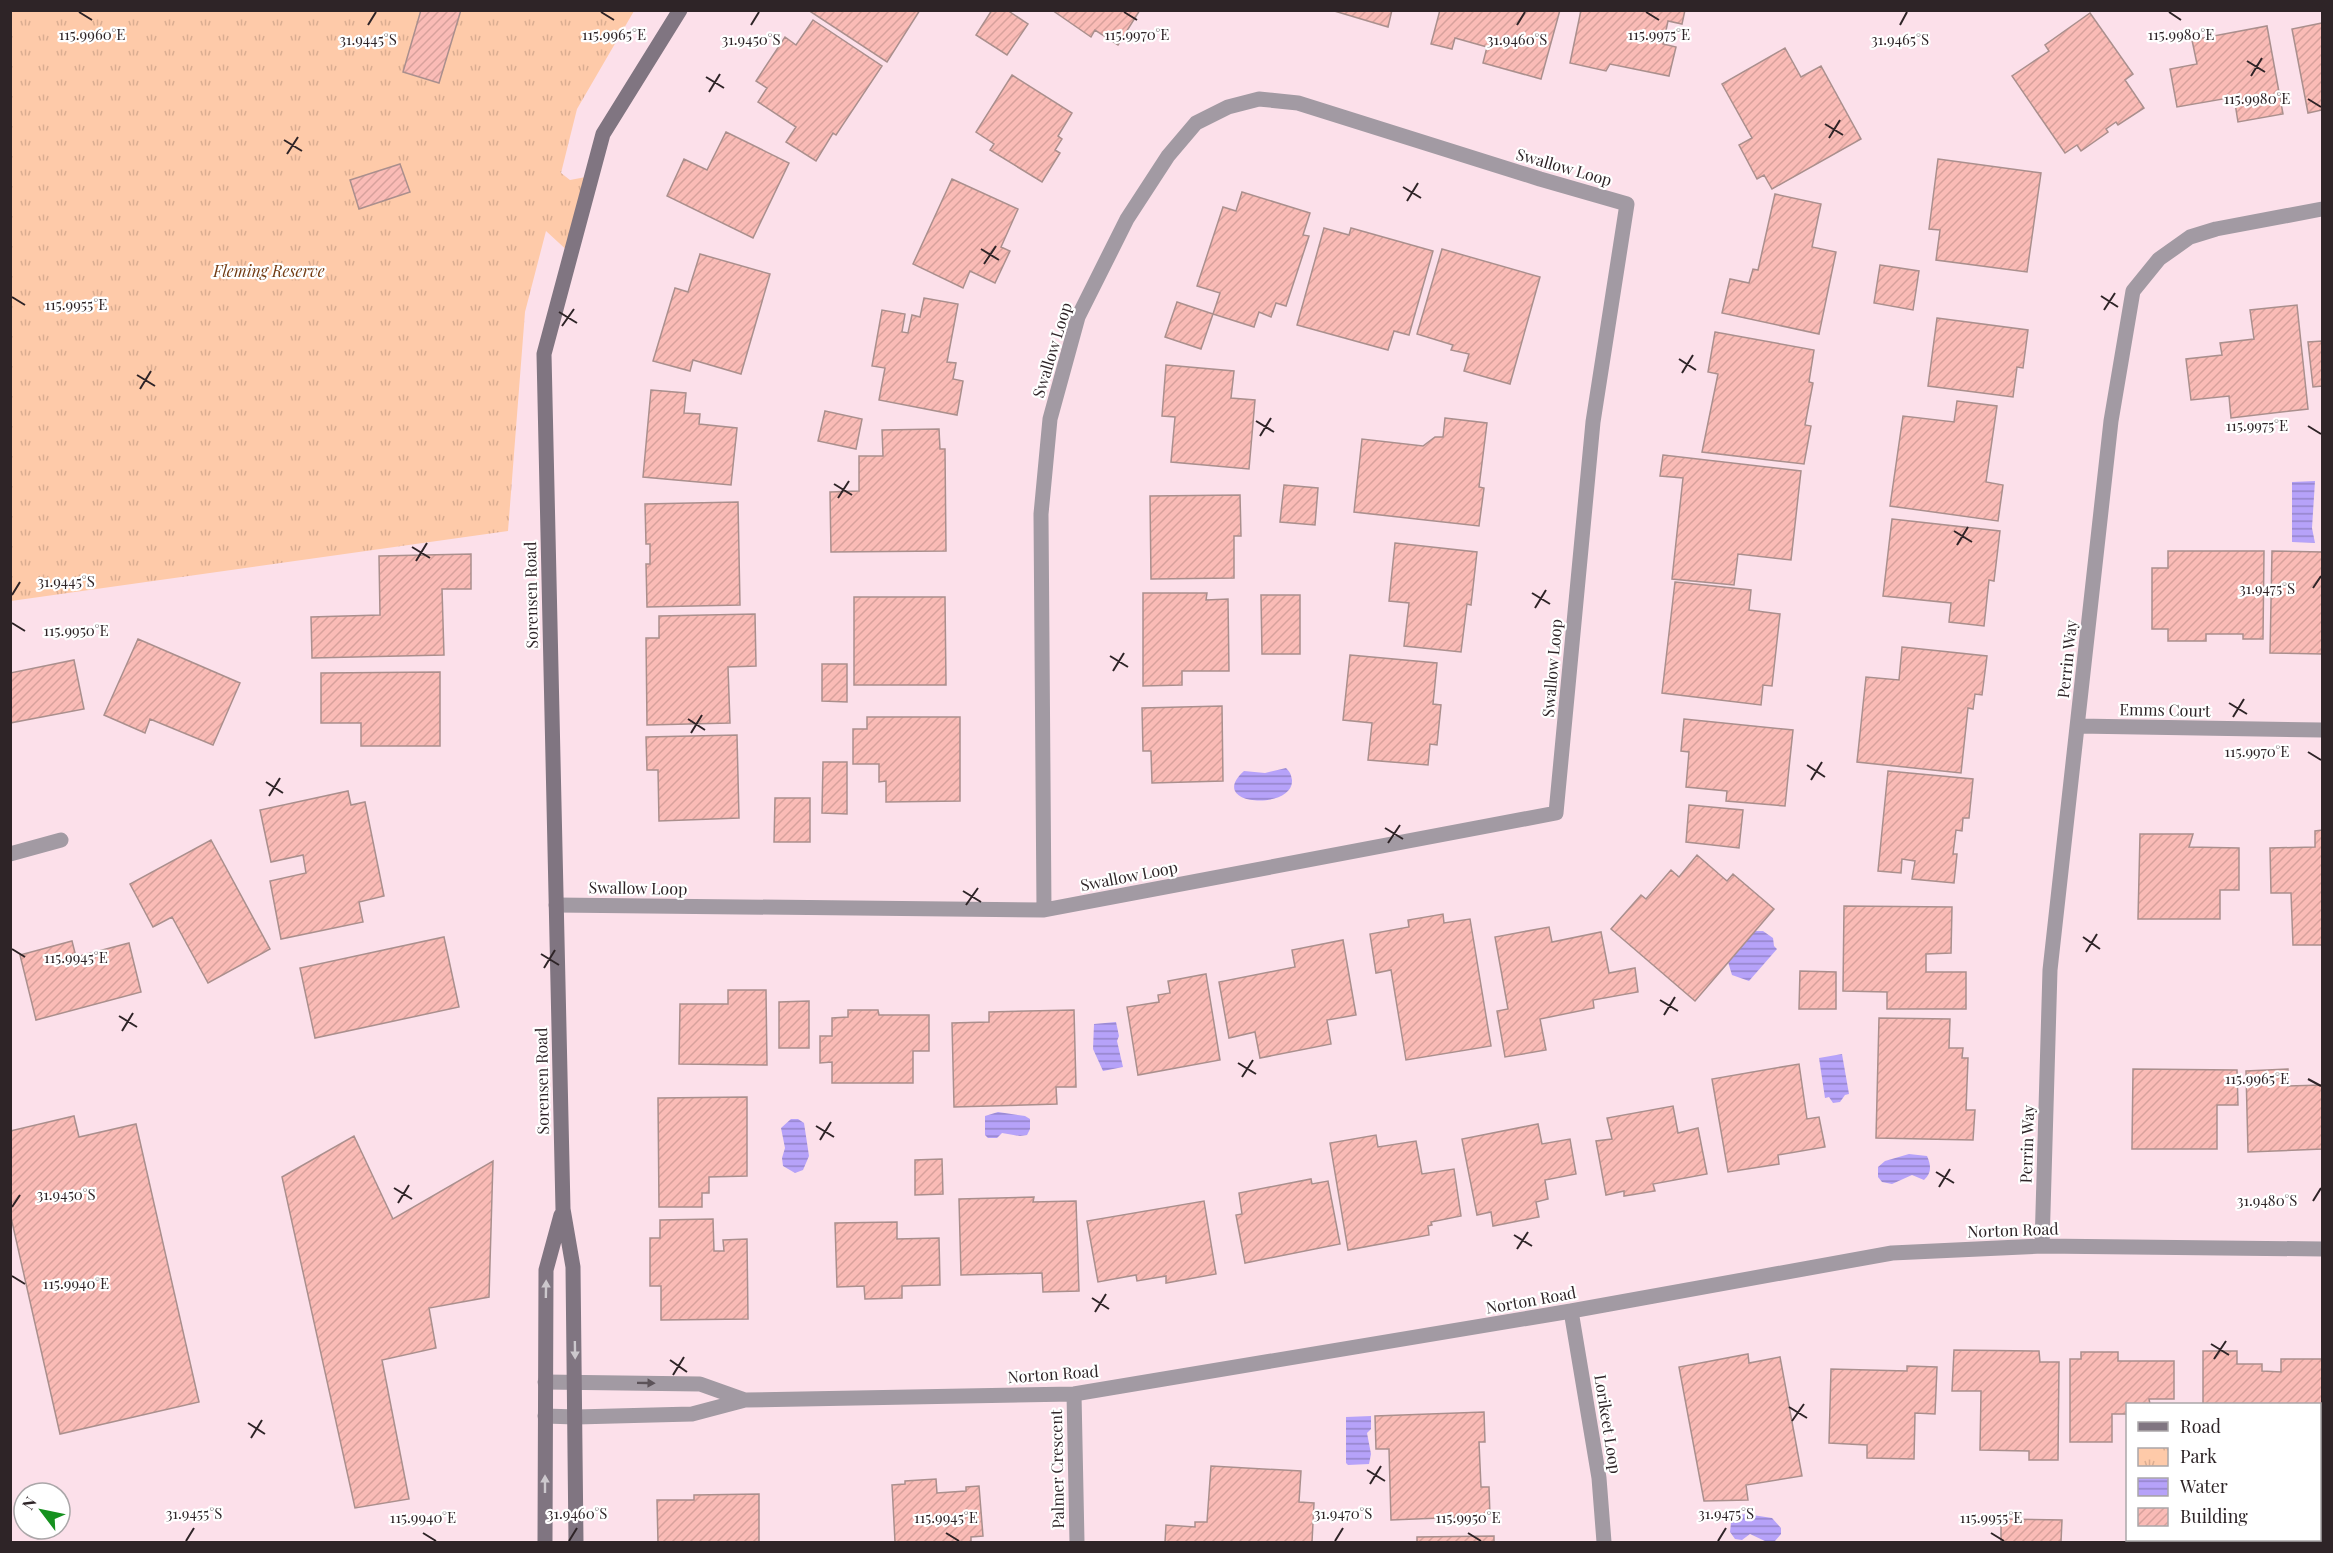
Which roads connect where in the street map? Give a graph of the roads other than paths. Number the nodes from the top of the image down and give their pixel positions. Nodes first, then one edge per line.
1 (680, 10) edge
2 (2322, 209) edge
3 (2078, 726) junction
4 (2322, 730) edge
5 (61, 840) dead end
6 (10, 854) edge
7 (556, 905) junction
8 (1044, 910) junction
9 (563, 1209) junction
10 (2042, 1246) junction
11 (2322, 1249) edge
12 (1571, 1311) junction
13 (576, 1381) junction
14 (545, 1382) junction
15 (1074, 1394) junction
16 (745, 1400) junction
17 (545, 1416) junction
18 (576, 1417) junction
19 (545, 1542) edge
20 (576, 1542) edge
21 (1077, 1542) edge
22 (1604, 1542) edge

1 - 7 street, Sorensen Road
2 - 3 street, Perrin Way
3 - 4 street, Emms Court
3 - 10 street, Perrin Way
5 - 6 street
7 - 8 street, Swallow Loop
7 - 9 street, Sorensen Road
8 - 8 street, Swallow Loop
9 -> 13 street, Sorensen Road
14 -> 9 street, Sorensen Road
10 - 11 street, Norton Road
10 - 12 street, Norton Road
12 - 15 street, Norton Road
12 - 22 street, Lorikeet Loop
13 - 14 street, Norton Road
13 -> 16 street, Norton Road
13 - 18 street, Sorensen Road
14 - 17 street, Sorensen Road
15 - 16 street, Norton Road
15 - 21 street, Palmer Crescent
16 - 18 street, Norton Road
17 - 18 street, Norton Road
19 -> 17 street, Sorensen Road
18 - 20 street, Sorensen Road

